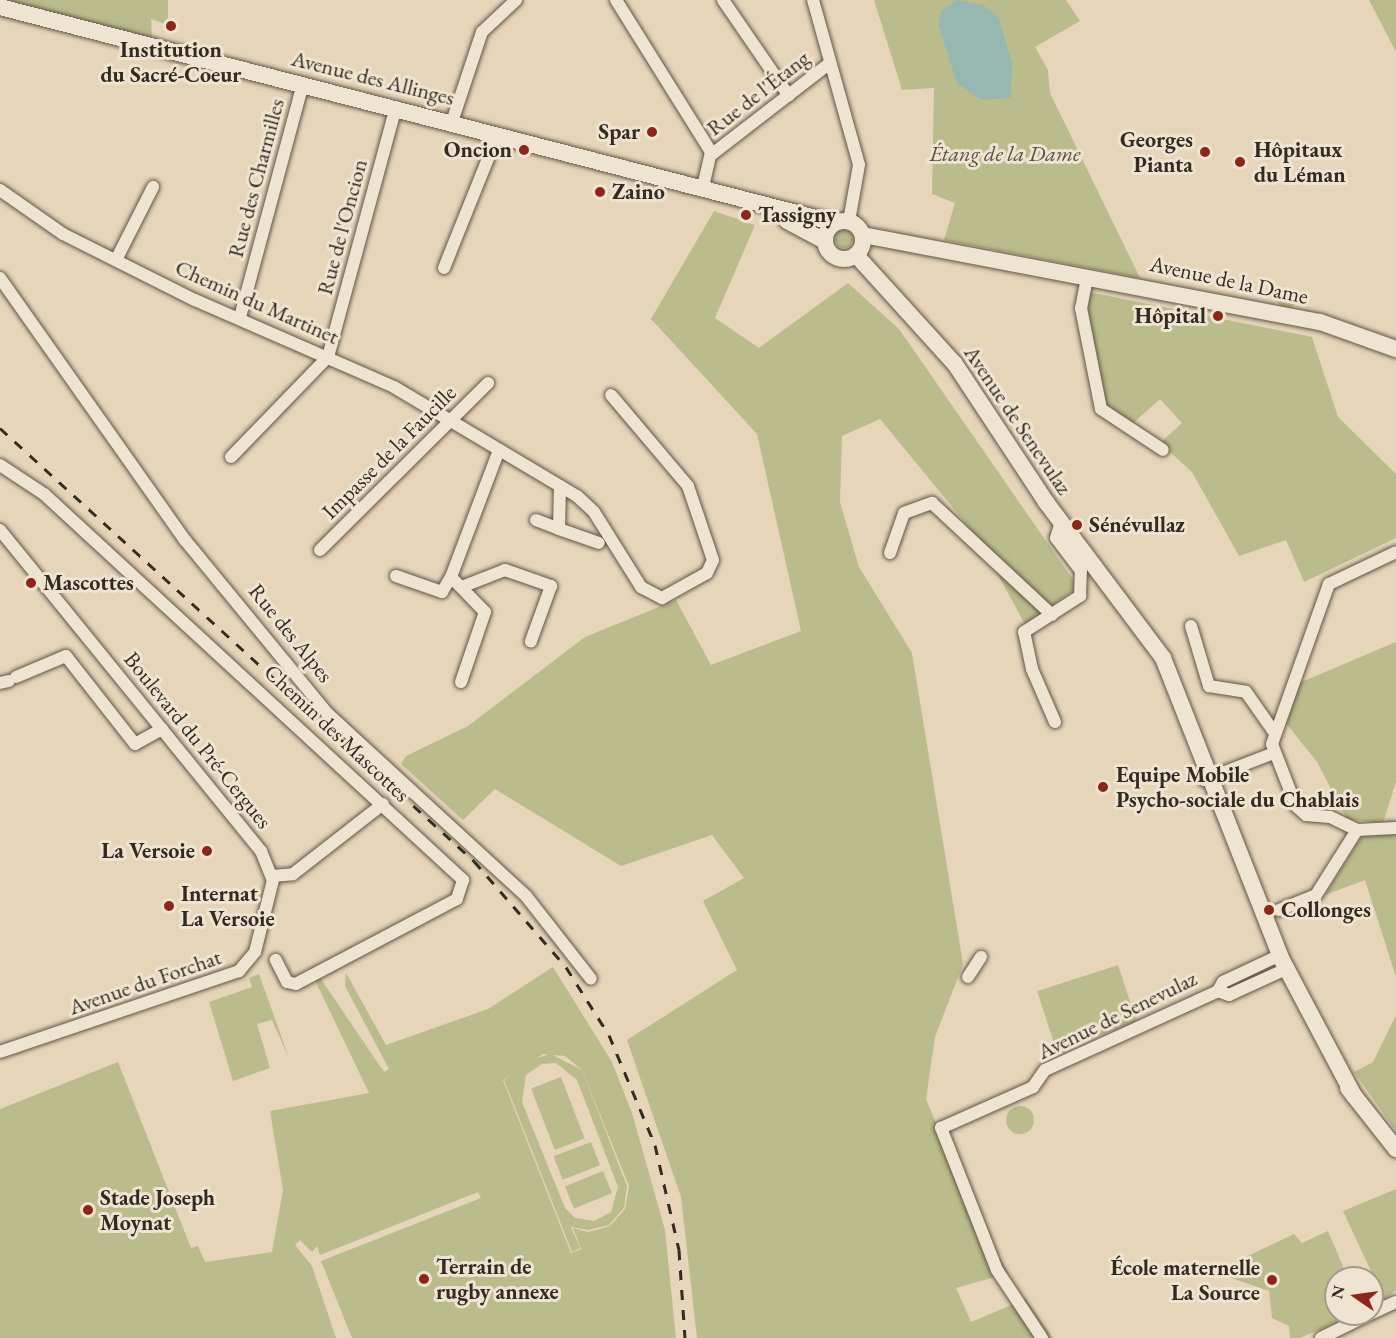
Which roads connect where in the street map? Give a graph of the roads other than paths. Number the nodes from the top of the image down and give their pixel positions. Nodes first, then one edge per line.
1 (516, 0) edge
2 (616, 0) edge
3 (723, 0) edge
4 (813, 0) edge
5 (0, 7) edge
6 (830, 63) junction
7 (303, 84) junction
8 (789, 96) junction
9 (396, 107) junction
10 (453, 122) junction
11 (498, 134) junction
12 (709, 150) junction
13 (153, 187) dead end
14 (703, 188) junction
15 (0, 190) edge
16 (734, 197) junction
17 (842, 222) junction
18 (863, 235) junction
19 (825, 241) junction
20 (856, 255) junction
21 (116, 260) junction
22 (444, 268) dead end
23 (0, 278) edge
24 (1087, 278) junction
25 (240, 317) junction
26 (1396, 349) edge
27 (328, 357) junction
28 (488, 383) dead end
29 (611, 395) dead end
30 (451, 422) junction
31 (499, 450) junction
32 (1163, 450) dead end
33 (231, 457) dead end
34 (0, 465) edge
35 (560, 486) junction
36 (536, 520) dead end
37 (1061, 522) junction
38 (559, 529) junction
39 (0, 530) edge
40 (599, 543) dead end
41 (320, 550) dead end
42 (1396, 552) edge
43 (890, 554) dead end
44 (396, 576) dead end
45 (451, 577) junction
46 (464, 586) junction
47 (1052, 615) junction
48 (1191, 626) dead end
49 (531, 641) dead end
50 (8, 680) edge
51 (460, 682) dead end
52 (1055, 722) dead end
53 (162, 729) junction
54 (1274, 732) junction
55 (1274, 753) junction
56 (1208, 779) junction
57 (383, 804) junction
58 (1396, 828) edge
59 (1357, 830) junction
60 (272, 876) junction
61 (1280, 910) dead end
62 (981, 957) dead end
63 (276, 960) dead end
64 (1278, 964) junction
65 (968, 977) dead end
66 (591, 979) dead end
67 (0, 1053) edge
68 (1396, 1149) edge
69 (1345, 1326) edge
70 (1042, 1338) edge
71 (1321, 1338) edge

1 - 10 street
2 - 12 street
3 - 8 street
4 - 6 street
5 - 7 main road, Avenue des Allinges
6 - 8 street, Rue de l'Étang
6 - 17 street
7 - 9 main road, Avenue des Allinges
7 - 25 street, Rue des Charmilles
8 - 12 street, Rue de l'Étang
9 - 10 main road, Avenue des Allinges
9 - 27 street, Rue de l'Oncion
10 - 11 main road, Avenue des Allinges
11 - 14 main road, Avenue des Allinges
11 - 22 street
12 - 14 street
13 - 21 street
14 - 16 main road, Avenue des Allinges
15 - 21 street, Chemin du Martinet
16 - 17 main road, Avenue des Allinges
16 - 19 main road, Avenue des Allinges
17 - 18 main road
17 - 19 main road
18 - 20 main road
18 - 24 main road, Avenue de la Dame
19 - 20 main road, Avenue des Allinges
20 - 37 main road, Avenue de Senevulaz
21 - 25 street, Chemin du Martinet
23 - 66 street, Rue des Alpes
24 - 26 main road, Avenue de la Dame
24 - 32 street
25 - 27 street, Chemin du Martinet
27 - 30 street, Chemin du Martinet
27 - 33 street
28 - 30 street, Impasse de la Faucille
29 - 35 street, Chemin du Martinet
30 - 31 street, Chemin du Martinet
30 - 41 street, Impasse de la Faucille
31 - 35 street, Chemin du Martinet
31 - 45 street
34 - 57 street, Chemin des Mascottes
35 - 38 street
36 - 38 street
37 - 47 street
37 - 56 main road, Avenue de Senevulaz
38 - 40 street
39 - 53 street, Boulevard du Pré-Cergues
42 - 54 street
43 - 47 street
44 - 45 street
45 - 46 street
46 - 49 street
46 - 51 street
47 - 52 street
48 - 54 street
50 - 53 street
53 - 60 street, Boulevard du Pré-Cergues
54 - 55 street
55 - 56 street
55 - 59 street
56 - 64 main road, Avenue de Senevulaz
57 - 60 street
57 - 63 street, Chemin des Mascottes
58 - 59 street
59 - 61 street
60 - 67 street, Avenue du Forchat
62 - 65 street
64 - 68 main road, Avenue de Senevulaz
64 - 70 street, Avenue de Senevulaz
69 - 71 street

